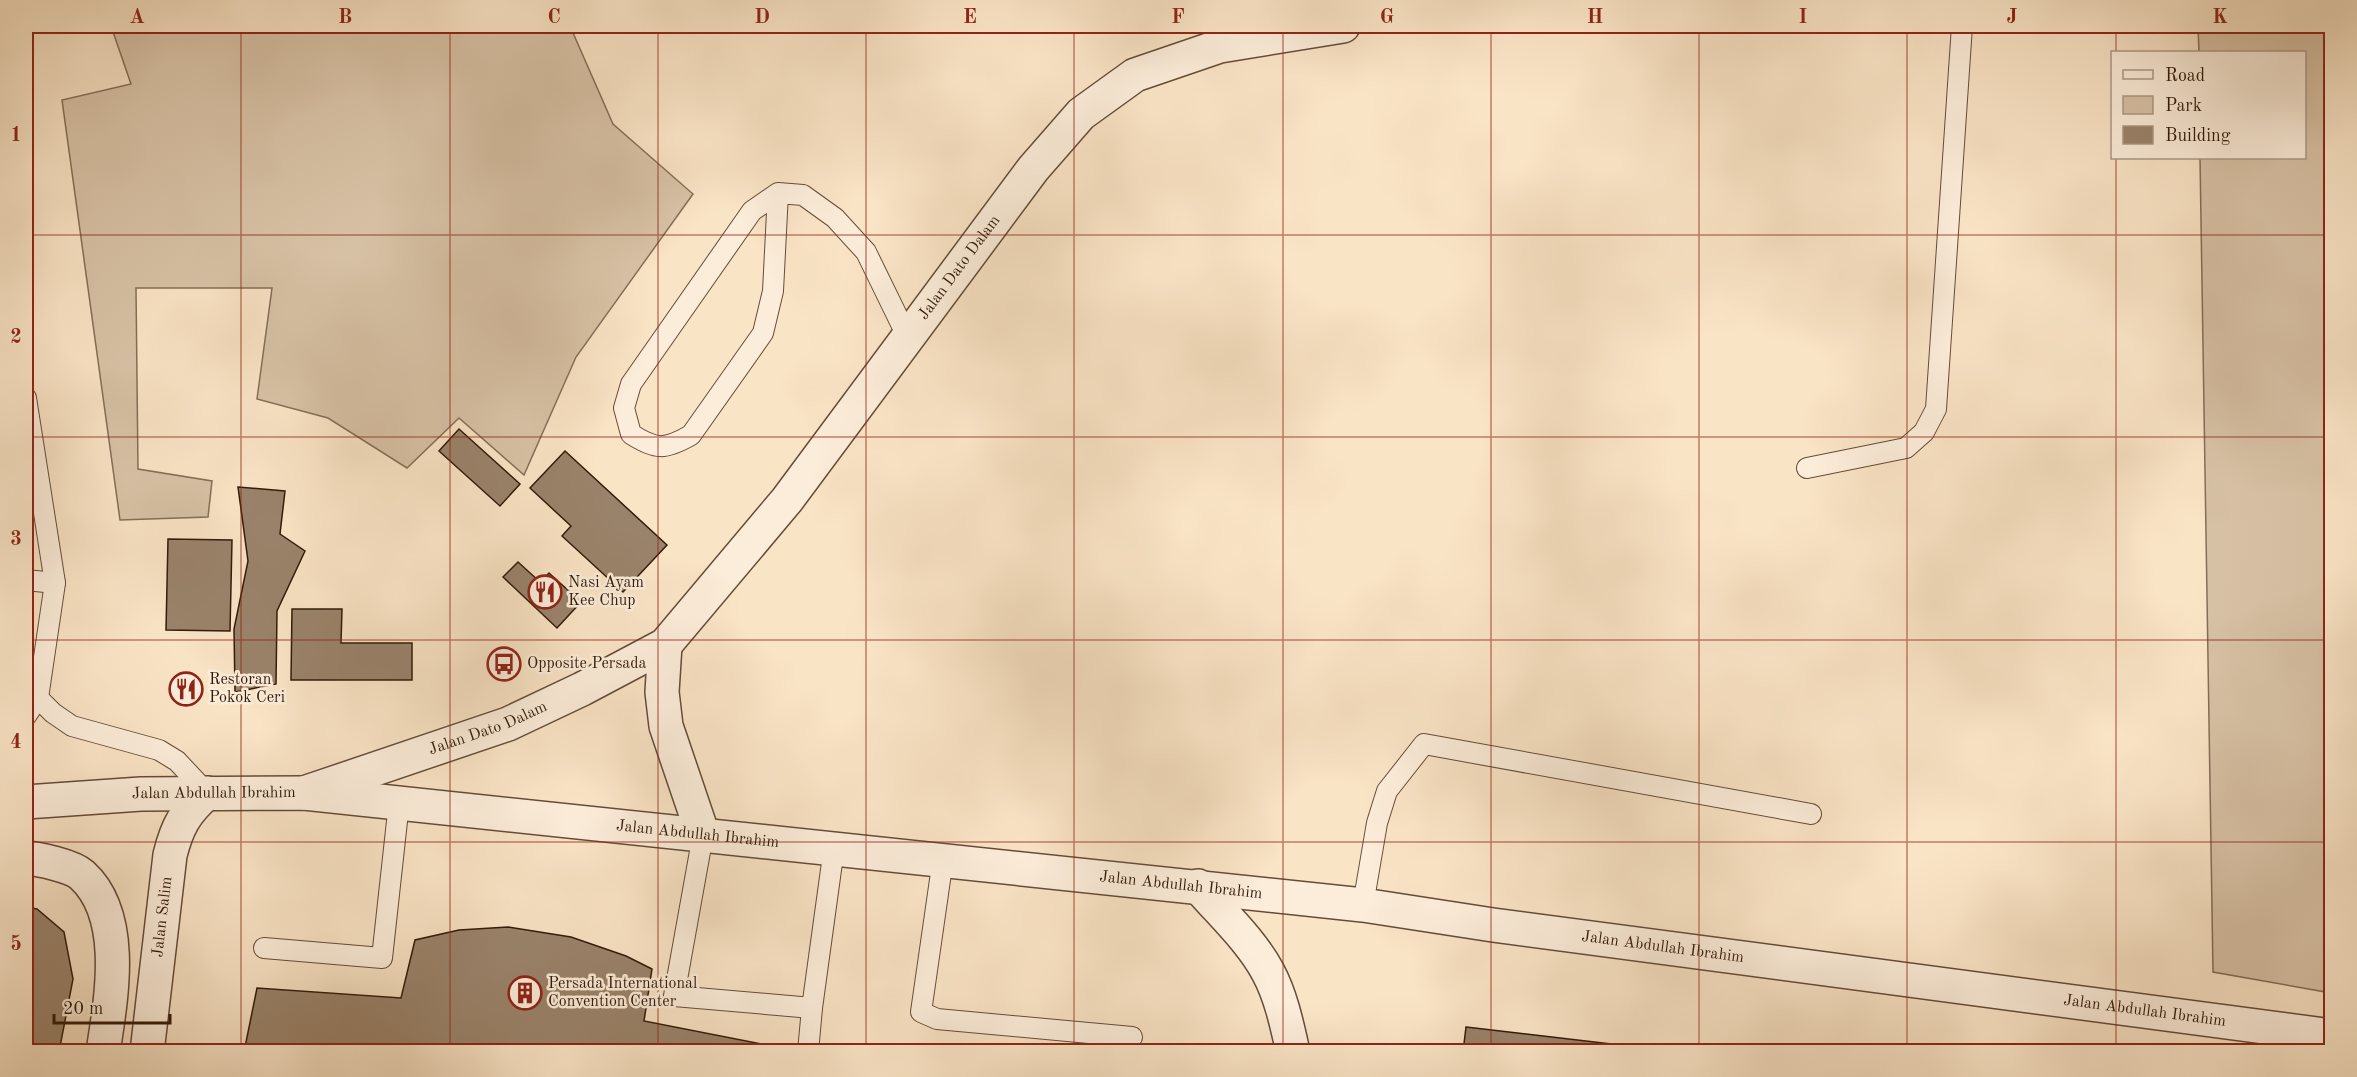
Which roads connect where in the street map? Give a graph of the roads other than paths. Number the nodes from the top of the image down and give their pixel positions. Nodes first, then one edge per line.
1 (1343, 26) edge
2 (1962, 26) edge
3 (778, 193) junction
4 (908, 338) junction
5 (26, 398) edge
6 (1808, 468) dead end
7 (26, 580) edge
8 (55, 583) junction
9 (665, 645) junction
10 (38, 698) junction
11 (26, 716) edge
12 (207, 793) junction
13 (304, 793) junction
14 (26, 802) edge
15 (399, 803) junction
16 (1811, 814) dead end
17 (703, 835) junction
18 (834, 848) junction
19 (26, 858) edge
20 (943, 859) junction
21 (1198, 886) junction
22 (1363, 905) junction
23 (264, 948) dead end
24 (812, 1008) junction
25 (2331, 1036) edge
26 (1132, 1037) dead end
27 (103, 1052) edge
28 (147, 1052) edge
29 (808, 1052) edge
30 (1293, 1052) edge

1 - 4 street, Jalan Dato Dalam
2 - 6 lane
3 - 3 lane
3 - 4 lane
4 - 9 street, Jalan Dato Dalam
5 - 8 lane
7 - 8 lane
8 - 10 lane
9 - 13 street, Jalan Dato Dalam
9 - 17 street
10 - 11 lane
10 - 12 lane
12 - 13 street, Jalan Abdullah Ibrahim
12 - 14 street, Jalan Abdullah Ibrahim
12 - 28 street, Jalan Salim
13 - 15 street, Jalan Abdullah Ibrahim
15 - 17 street, Jalan Abdullah Ibrahim
15 - 23 lane
16 - 22 lane
17 - 18 street, Jalan Abdullah Ibrahim
17 - 24 lane
18 - 20 street, Jalan Abdullah Ibrahim
18 - 24 lane
19 - 27 street
20 - 21 street, Jalan Abdullah Ibrahim
20 - 26 lane
21 - 22 street, Jalan Abdullah Ibrahim
21 - 30 street
22 - 25 street, Jalan Abdullah Ibrahim
24 - 29 lane

